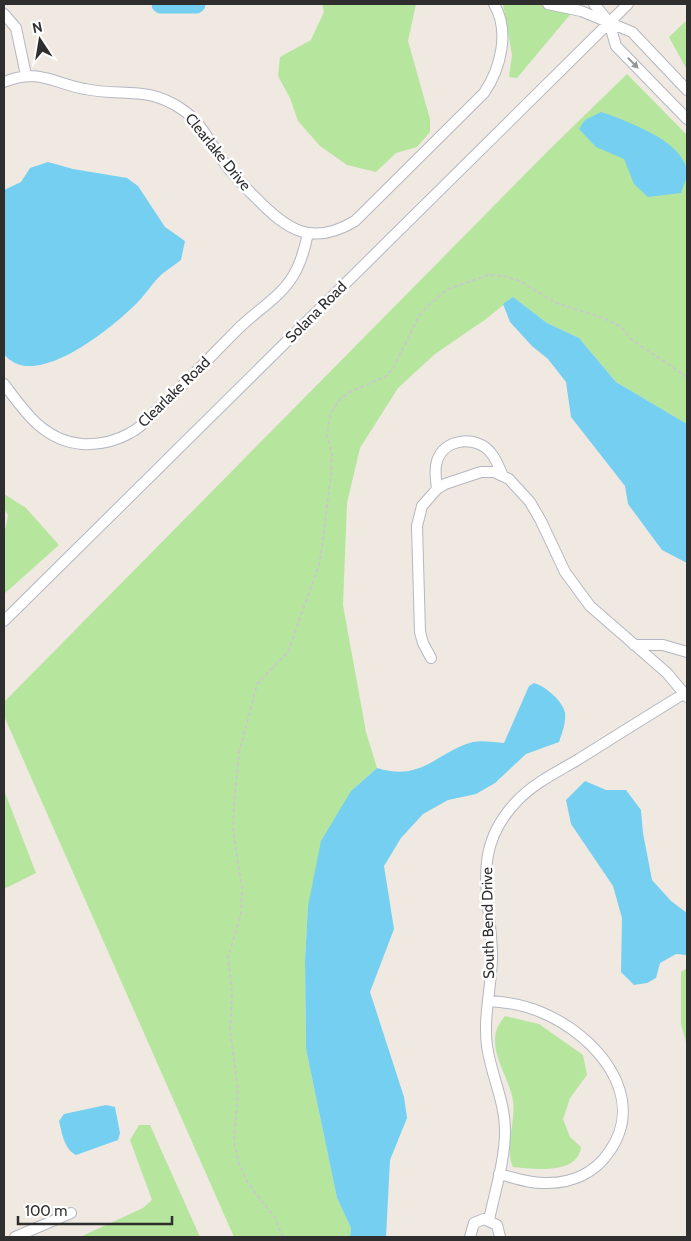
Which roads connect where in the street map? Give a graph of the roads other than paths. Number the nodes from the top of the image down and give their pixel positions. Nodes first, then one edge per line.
1 (494, 4) edge
2 (548, 4) edge
3 (594, 4) edge
4 (628, 4) edge
5 (4, 14) edge
6 (609, 22) junction
7 (26, 75) junction
8 (4, 82) edge
9 (687, 90) edge
10 (687, 119) edge
11 (308, 233) junction
12 (4, 384) edge
13 (502, 474) junction
14 (436, 488) junction
15 (4, 621) edge
16 (634, 645) junction
17 (687, 652) edge
18 (431, 658) dead end
19 (686, 695) edge
20 (488, 1001) junction
21 (499, 1174) junction
22 (71, 1214) dead end
23 (489, 1220) junction
24 (15, 1237) edge
25 (470, 1237) edge
26 (500, 1237) edge

1 - 11 street, Clearlake Drive
2 - 6 street
3 - 6 street
4 - 6 street, Solana Road
5 - 7 street
6 - 9 street
6 -> 10 street
6 - 15 street, Solana Road
7 - 8 street, Clearlake Drive
7 - 11 street, Clearlake Drive
11 - 12 street, Clearlake Road
13 - 14 street
13 - 14 street
13 - 16 street
14 - 18 street
16 - 17 street
16 - 19 street
19 - 20 street, South Bend Drive
20 - 21 street, South Bend Drive
20 - 21 street
21 - 23 street, South Bend Drive
22 - 24 street
23 - 25 street
23 - 26 street

